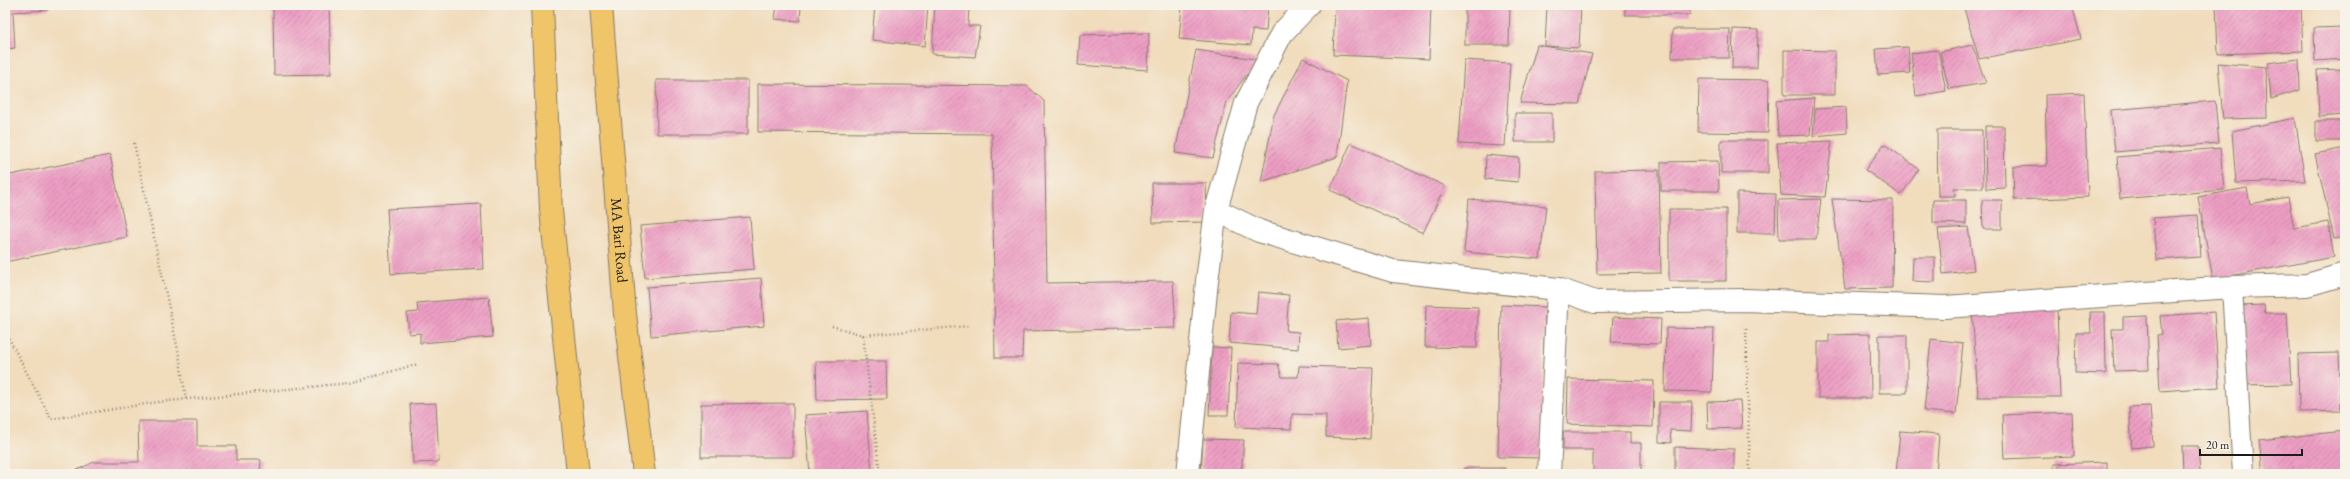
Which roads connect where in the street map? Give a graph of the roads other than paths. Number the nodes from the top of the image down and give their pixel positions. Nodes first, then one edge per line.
1 (542, 5) edge
2 (601, 5) edge
3 (1309, 5) edge
4 (1216, 210) junction
5 (2345, 274) edge
6 (2232, 287) junction
7 (1558, 289) junction
8 (578, 474) edge
9 (644, 474) edge
10 (1188, 474) edge
11 (1549, 474) edge
12 (2243, 474) edge

1 - 8 main road
2 - 9 main road, MA Bari Road
3 - 4 street
4 - 7 street
4 - 10 street
5 - 6 street
6 - 7 street
6 - 12 lane
7 - 11 street

